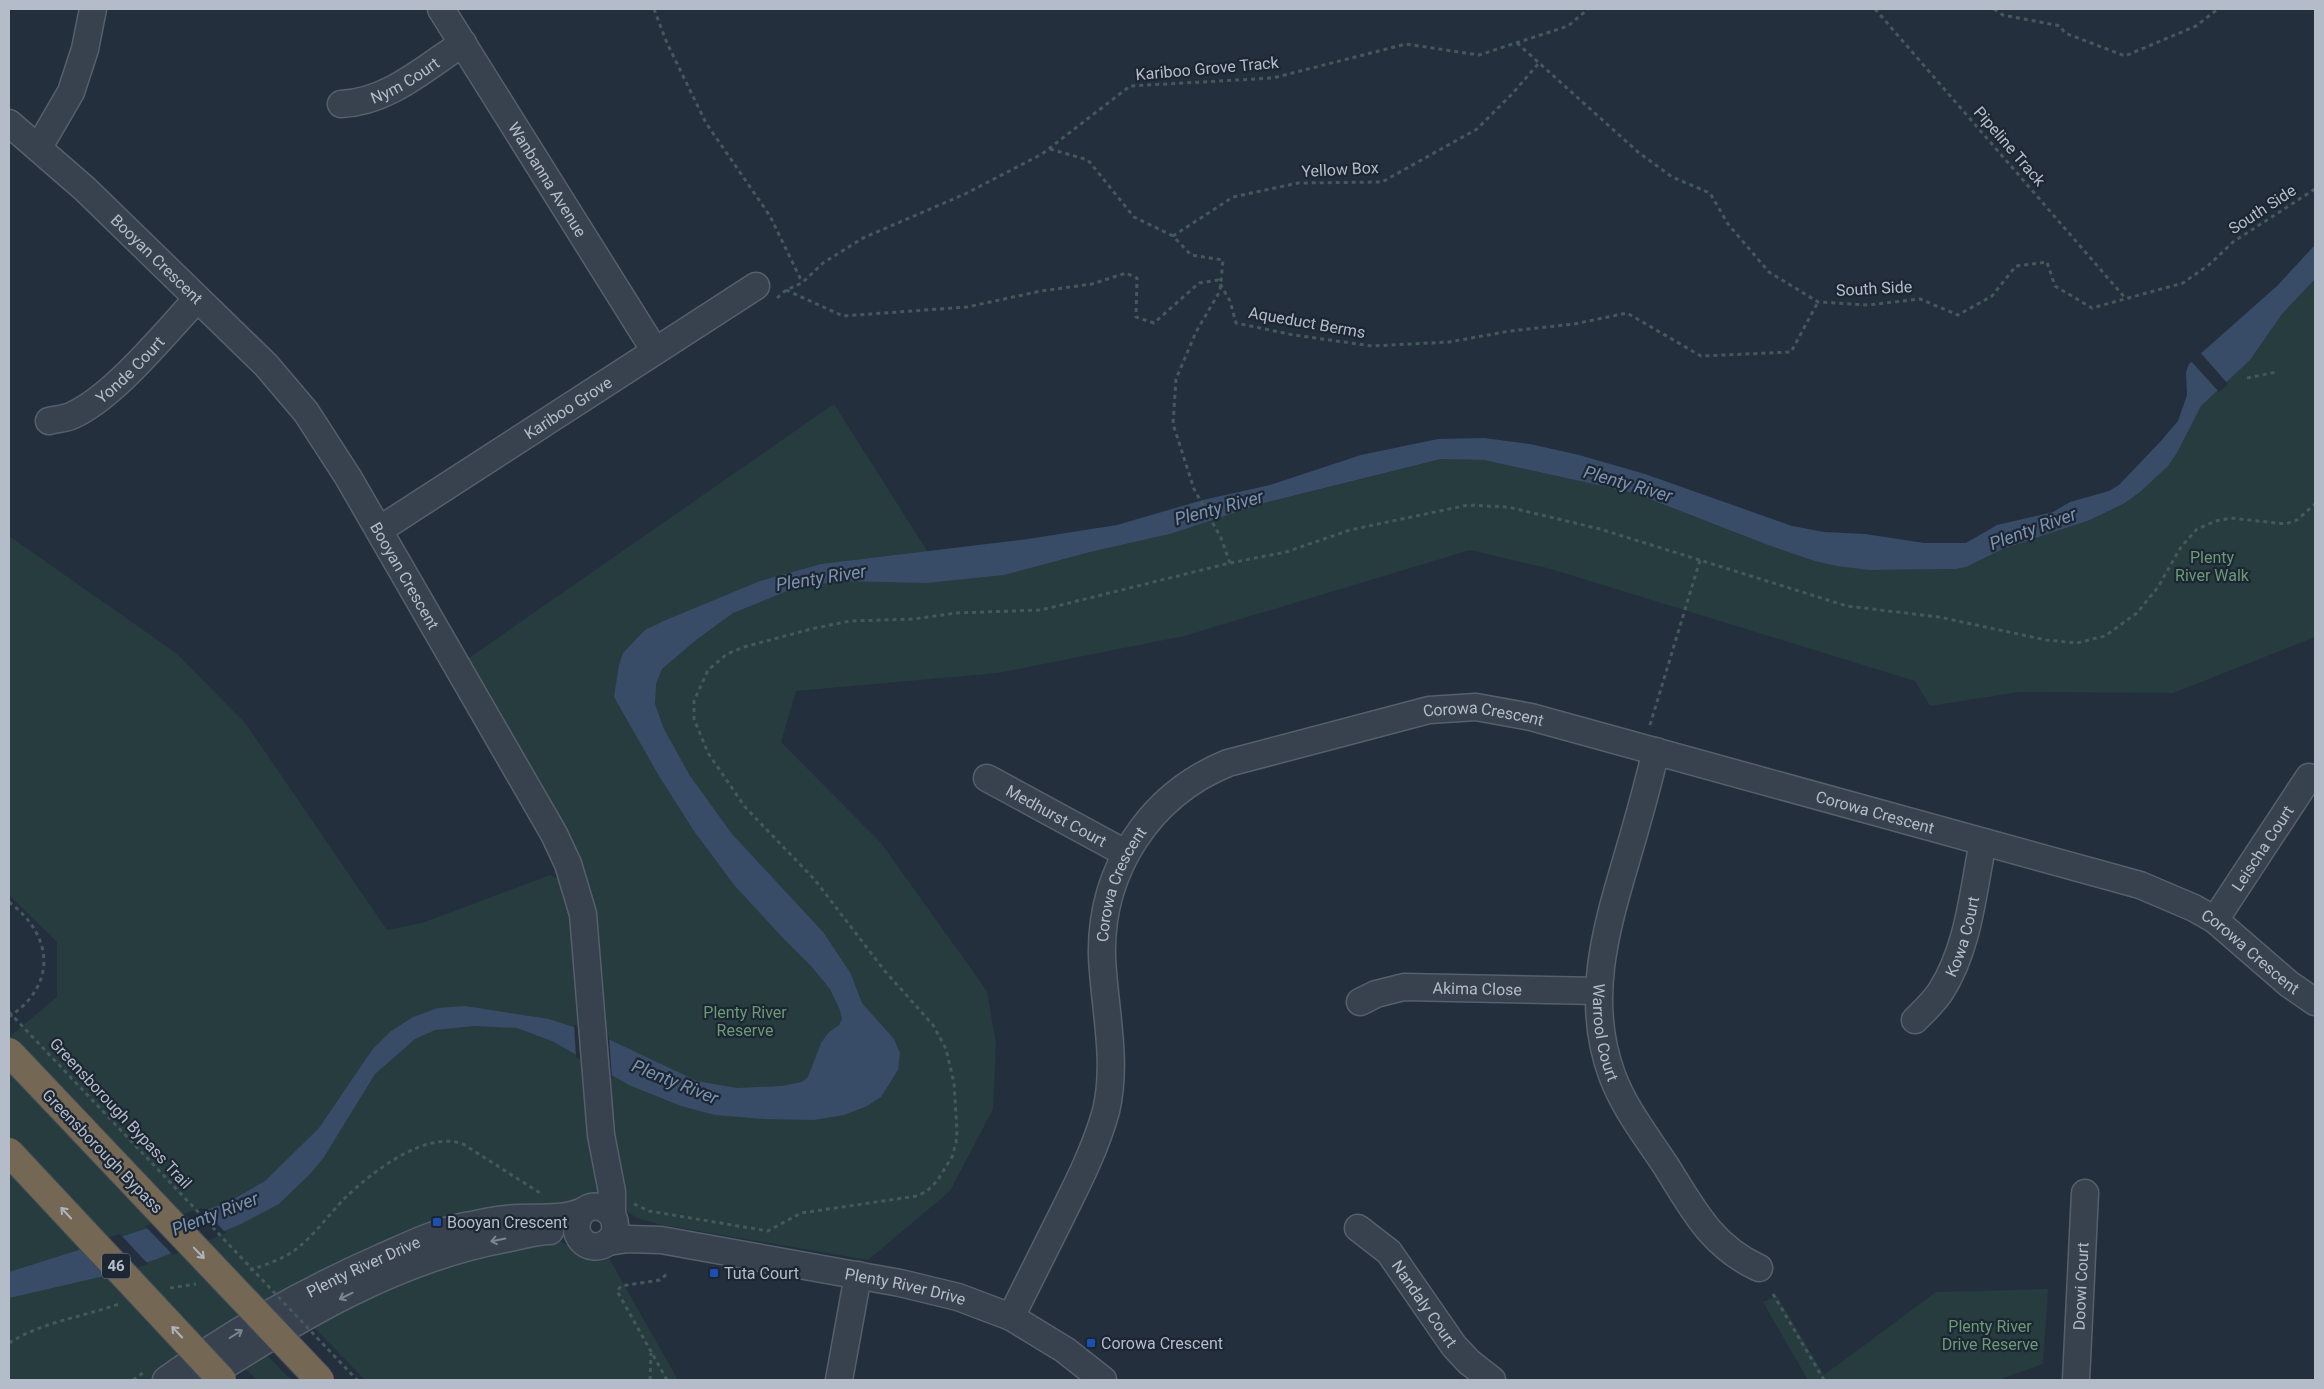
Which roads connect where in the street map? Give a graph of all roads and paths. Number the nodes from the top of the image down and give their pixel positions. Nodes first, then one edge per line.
1 (93, 9) edge
2 (441, 9) edge
3 (654, 9) edge
4 (1588, 9) edge
5 (1875, 9) edge
6 (2001, 9) edge
7 (2218, 9) edge
8 (1995, 10) edge
9 (463, 43) junction
10 (1517, 43) junction
11 (1539, 63) junction
12 (342, 104) dead end
13 (25, 136) edge
14 (1050, 148) junction
15 (2315, 189) edge
16 (1173, 236) junction
17 (802, 283) junction
18 (1221, 285) junction
19 (786, 290) junction
20 (764, 294) joint
21 (197, 299) junction
22 (2126, 299) junction
23 (1818, 302) junction
24 (655, 351) junction
25 (2277, 372) dead end
26 (2248, 378) dead end
27 (49, 421) dead end
28 (379, 530) junction
29 (1700, 560) dead end
30 (1230, 563) dead end
31 (1652, 741) junction
32 (2309, 777) dead end
33 (987, 778) dead end
34 (1983, 842) junction
35 (1125, 853) junction
36 (9, 902) edge
37 (2215, 920) junction
38 (1598, 991) junction
39 (1360, 1002) dead end
40 (2315, 1002) edge
41 (9, 1012) edge
42 (9, 1017) edge
43 (1915, 1020) dead end
44 (9, 1052) edge
45 (601, 1135) junction
46 (9, 1152) edge
47 (2085, 1193) dead end
48 (541, 1194) dead end
49 (583, 1211) junction
50 (612, 1215) junction
51 (1358, 1228) dead end
52 (580, 1238) junction
53 (608, 1242) junction
54 (687, 1244) junction
55 (1759, 1268) dead end
56 (247, 1272) dead end
57 (669, 1272) dead end
58 (858, 1275) junction
59 (203, 1283) dead end
60 (165, 1289) dead end
61 (1773, 1294) dead end
62 (125, 1302) dead end
63 (1011, 1317) junction
64 (9, 1342) edge
65 (652, 1351) junction
66 (166, 1380) edge
67 (202, 1380) edge
68 (222, 1380) edge
69 (320, 1380) edge
70 (357, 1380) edge
71 (650, 1380) edge
72 (667, 1380) edge
73 (839, 1380) edge
74 (1102, 1380) edge
75 (1492, 1380) edge
76 (1824, 1380) edge
77 (2076, 1380) edge

1 - 13 street
2 - 9 street, Wanbanna Avenue
3 - 17 path
4 - 10 path, Kariboo Grove Track
5 - 22 path, Pipeline Track
6 - 8 path
7 - 8 path
9 - 12 street, Nym Court
9 - 24 street, Wanbanna Avenue
10 - 11 path, South Side
10 - 14 path, Kariboo Grove Track
11 - 16 path, Yellow Box
11 - 23 path, South Side
13 - 21 street, Booyan Crescent
14 - 16 path
14 - 17 path, Kariboo Grove Track
15 - 22 path, South Side
16 - 18 path
17 - 19 path, Kariboo Grove Track
18 - 19 path
18 - 23 path, Aqueduct Berms
18 - 30 path
19 - 20 path, Kariboo Grove Track
20 - 24 street, Kariboo Grove
21 - 27 street, Yonde Court
21 - 28 street, Booyan Crescent
22 - 23 path, South Side
24 - 28 street, Kariboo Grove
25 - 26 path
28 - 45 street, Booyan Crescent
29 - 31 path
31 - 34 street, Corowa Crescent
31 - 35 street, Corowa Crescent
31 - 38 street, Warrool Court
32 - 37 street, Leischa Court
33 - 35 street, Medhurst Court
34 - 37 street, Corowa Crescent
34 - 43 street, Kowa Court
35 - 63 street, Corowa Crescent
36 - 42 path
37 - 40 street, Corowa Crescent
38 - 39 street, Akima Close
38 - 55 street, Warrool Court
41 - 70 path, Greensborough Bypass Trail, bridge
44 -> 69 highway, Greensborough Bypass, bridge
45 - 49 street, Booyan Crescent
45 - 50 street, Booyan Crescent
68 -> 46 highway, 46, bridge
47 - 77 street, Doowi Court
48 - 56 path
49 - 50 street
49 - 52 street
66 -> 49 street, Plenty River Drive
50 - 53 street
50 - 54 street, Plenty River Drive
51 - 75 street, Nandaly Court
52 - 53 street
52 -> 67 street, Plenty River Drive
53 - 54 street, Plenty River Drive
54 - 58 street, Plenty River Drive
57 - 65 path
58 - 63 street, Plenty River Drive
58 - 73 street
59 - 60 path
61 - 76 path
62 - 64 path
63 - 74 street, Plenty River Drive
65 - 71 path
65 - 72 path

